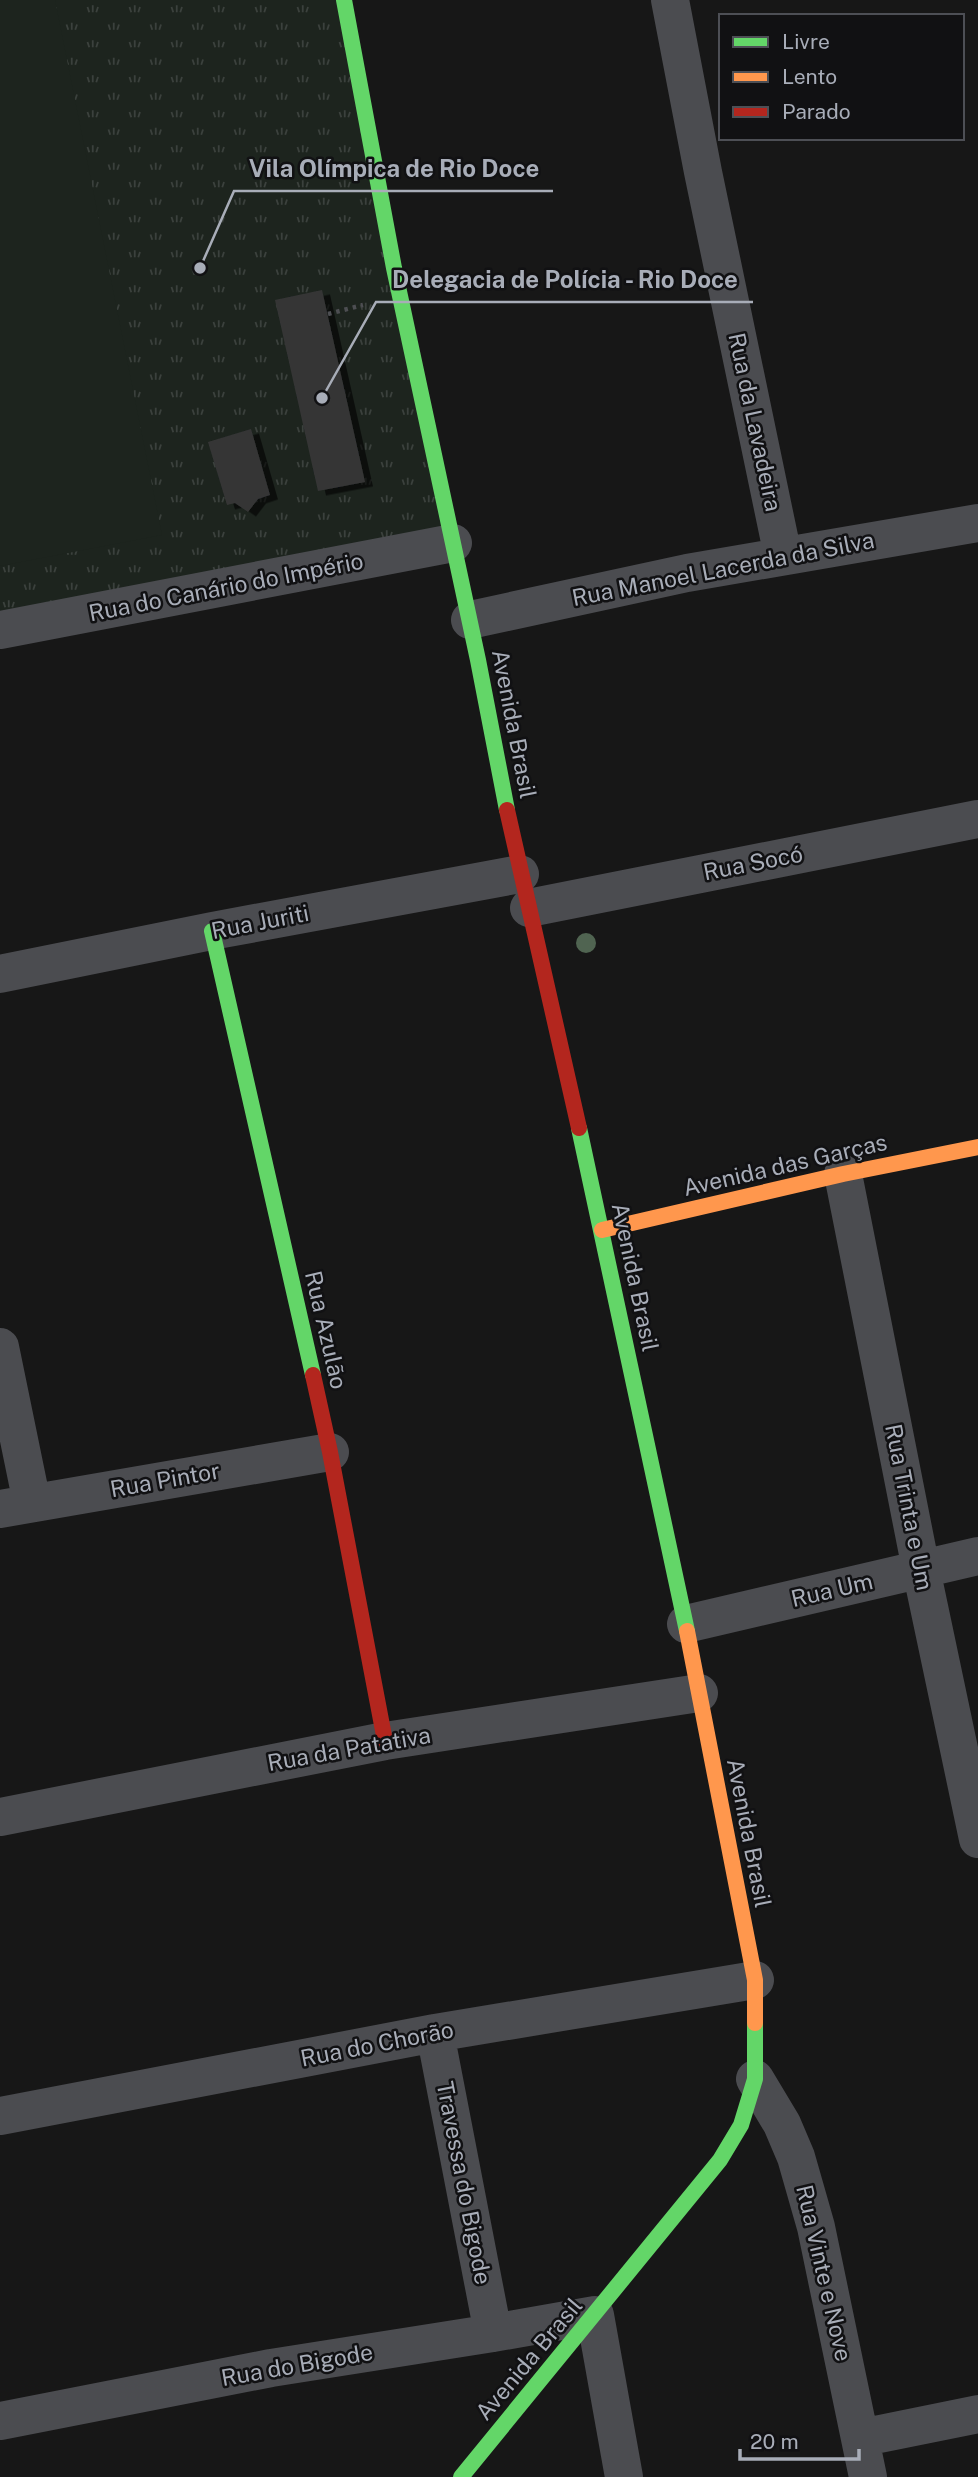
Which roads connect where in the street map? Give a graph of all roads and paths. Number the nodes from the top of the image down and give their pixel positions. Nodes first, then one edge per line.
1 (344, 0) edge
2 (670, 0) edge
3 (371, 303) dead end
4 (328, 314) dead end
5 (978, 523) edge
6 (453, 543) junction
7 (783, 556) junction
8 (470, 620) junction
9 (0, 631) edge
10 (978, 819) edge
11 (524, 891) junction
12 (212, 931) junction
13 (0, 974) edge
14 (978, 1147) edge
15 (844, 1174) junction
16 (602, 1230) junction
17 (0, 1347) edge
18 (330, 1451) junction
19 (16, 1506) edge
20 (978, 1556) edge
21 (921, 1569) junction
22 (686, 1623) junction
23 (699, 1693) junction
24 (385, 1741) junction
25 (0, 1816) edge
26 (978, 1839) edge
27 (755, 1980) junction
28 (435, 2033) junction
29 (755, 2078) junction
30 (0, 2116) edge
31 (595, 2315) junction
32 (493, 2333) junction
33 (978, 2414) edge
34 (0, 2421) edge
35 (860, 2438) junction
36 (461, 2477) edge
37 (624, 2477) edge
38 (868, 2477) edge

1 - 6 main road, Avenida Brasil
2 - 7 street, Rua da Lavadeira
3 - 4 path
5 - 7 street, Rua Manoel Lacerda da Silva
6 - 8 main road, Avenida Brasil
6 - 9 street, Rua do Canário do Império
7 - 8 street, Rua Manoel Lacerda da Silva
8 - 11 main road, Avenida Brasil
10 - 11 street, Rua Socó
11 - 12 street, Rua Juriti
11 - 16 main road, Avenida Brasil
12 - 13 street, Rua Juriti
12 - 18 main road, Rua Azulão
14 - 15 main road, Avenida das Garças
15 - 16 main road, Avenida das Garças
15 - 21 street, Rua Trinta e Um
16 - 22 main road, Avenida Brasil
17 - 19 street
18 - 19 street, Rua Pintor
18 - 24 main road, Rua Azulão
20 - 21 street, Rua Um
21 - 22 street, Rua Um
21 - 26 street, Rua Trinta e Um
22 - 23 main road, Avenida Brasil
23 - 24 street, Rua da Patativa
23 - 27 main road, Avenida Brasil
24 - 25 street, Rua da Patativa
27 - 28 street, Rua do Chorão
27 - 29 main road, Avenida Brasil
28 - 30 street, Rua do Chorão
28 - 32 street, Travessa do Bigode
29 - 31 main road, Avenida Brasil
29 - 35 street, Rua Vinte e Nove
31 - 32 street, Rua do Bigode
31 - 36 main road, Avenida Brasil
31 - 37 street
32 - 34 street, Rua do Bigode
33 - 35 street
35 - 38 street, Rua Vinte e Nove

